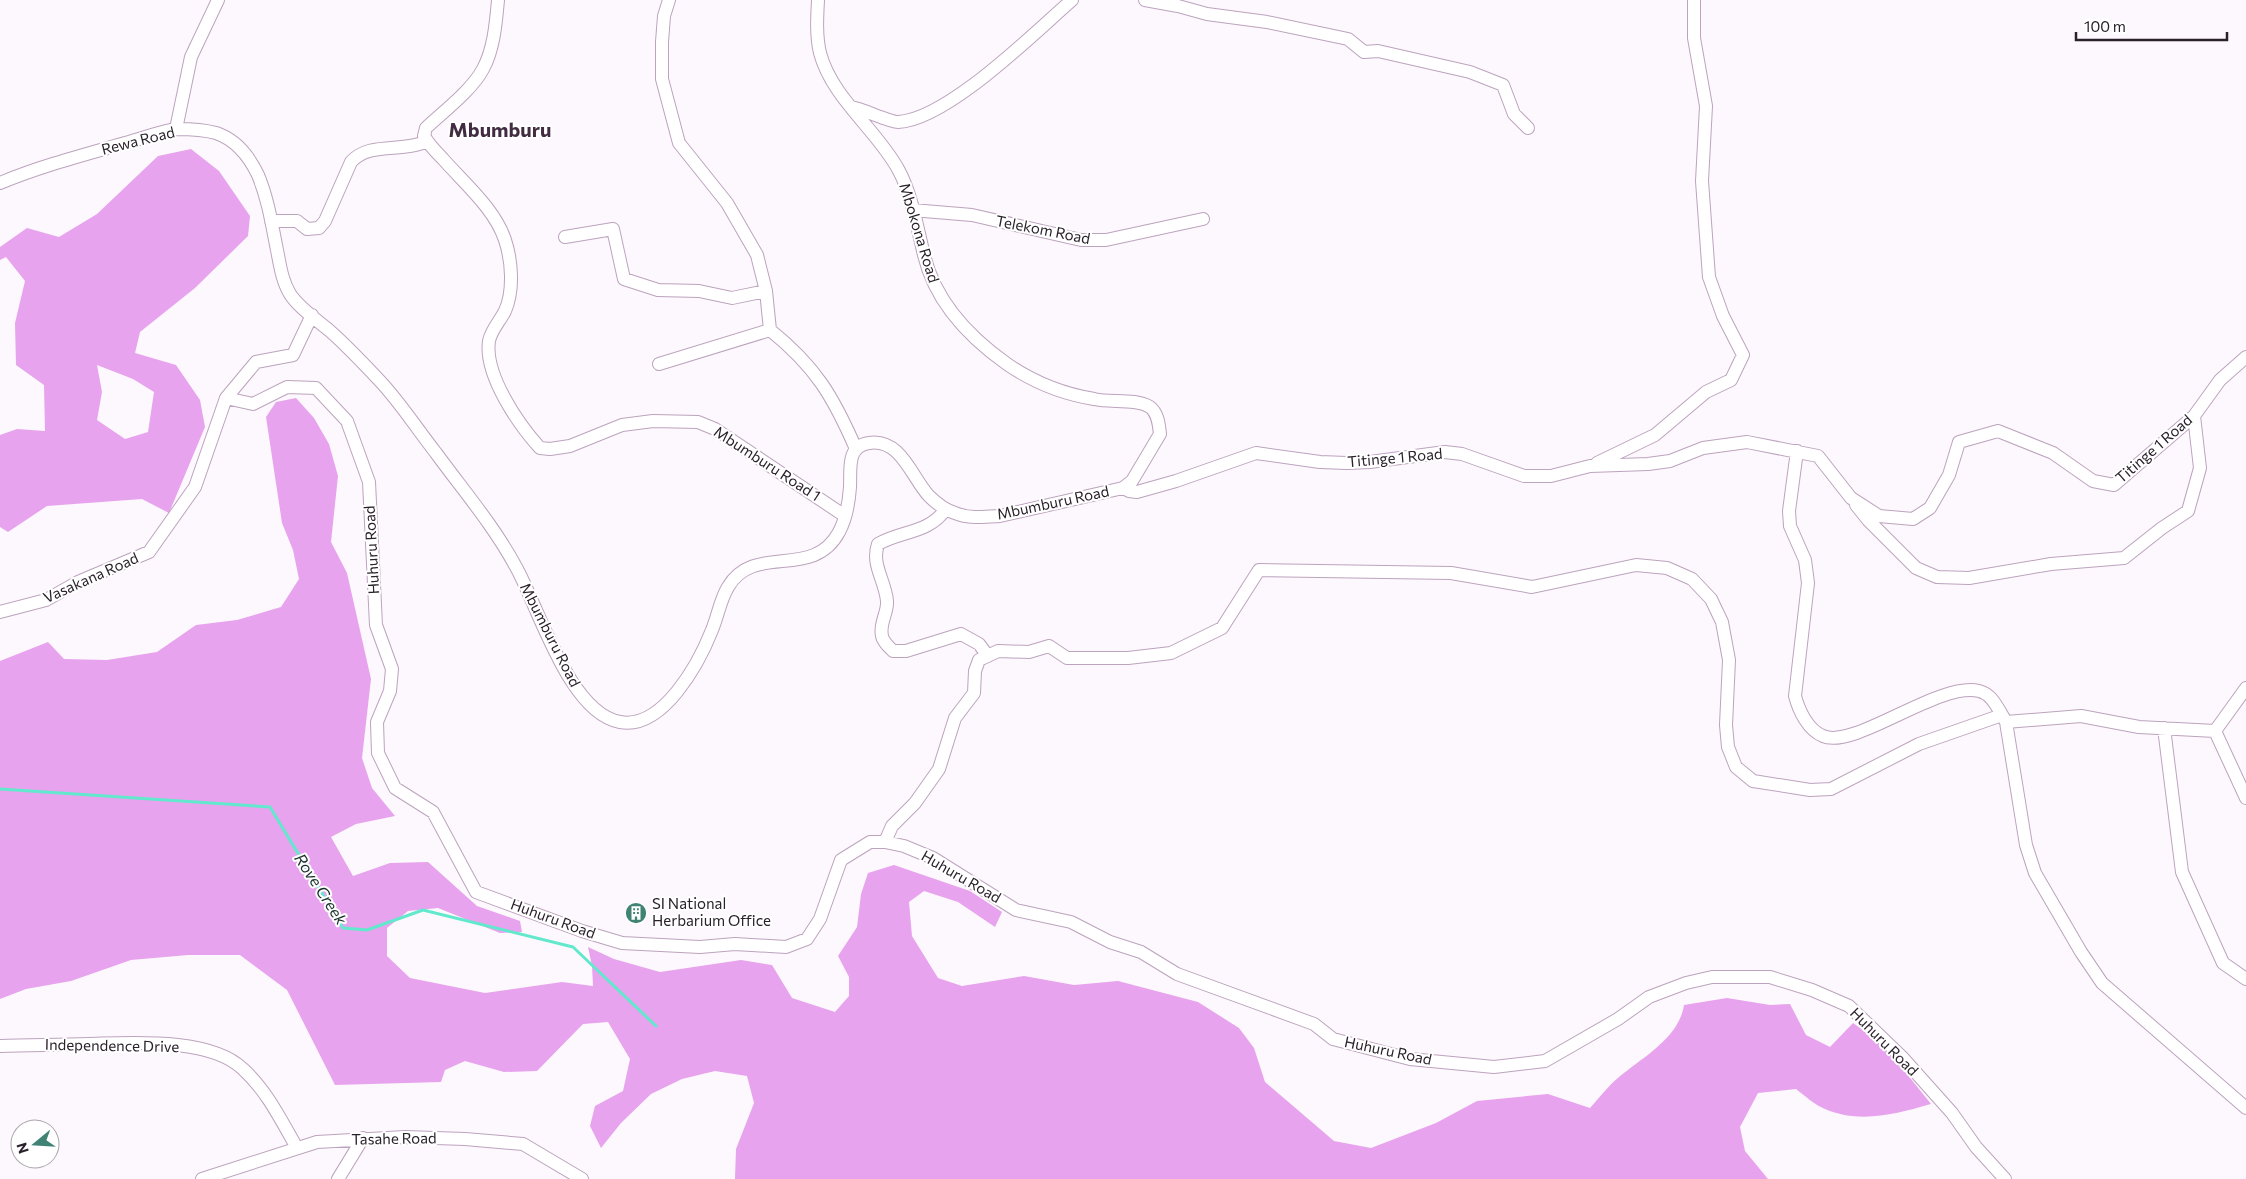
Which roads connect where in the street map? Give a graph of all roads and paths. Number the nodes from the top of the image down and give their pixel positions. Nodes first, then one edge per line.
1 (218, 0) edge
2 (498, 0) edge
3 (669, 0) edge
4 (818, 0) edge
5 (1072, 0) edge
6 (1145, 0) edge
7 (1694, 0) edge
8 (851, 107) junction
9 (1528, 128) dead end
10 (176, 129) junction
11 (427, 141) junction
12 (0, 183) edge
13 (912, 210) junction
14 (1203, 219) dead end
15 (271, 220) junction
16 (565, 237) dead end
17 (766, 291) junction
18 (312, 315) junction
19 (770, 330) junction
20 (2246, 357) edge
21 (659, 364) dead end
22 (226, 398) junction
23 (2194, 416) junction
24 (856, 449) junction
25 (1797, 451) junction
26 (1590, 466) junction
27 (1123, 488) junction
28 (1851, 498) junction
29 (946, 509) junction
30 (845, 516) junction
31 (0, 612) edge
32 (988, 656) junction
33 (2246, 688) edge
34 (2004, 718) junction
35 (2164, 728) junction
36 (2215, 731) junction
37 (2246, 798) edge
38 (886, 842) junction
39 (2246, 979) edge
40 (0, 1046) edge
41 (2246, 1108) edge
42 (363, 1138) junction
43 (297, 1148) junction
44 (202, 1179) edge
45 (338, 1179) edge
46 (582, 1179) edge
47 (2005, 1179) edge

1 - 10 street
2 - 11 street
3 - 17 street
4 - 8 street, Mbokona Road
5 - 8 street
6 - 9 street
7 - 26 street
8 - 13 street, Mbokona Road
10 - 12 street, Rewa Road
10 - 15 street, Rewa Road
11 - 15 street
11 - 30 street, Mbumburu Road 1
13 - 14 street, Telekom Road
13 - 27 street, Mbokona Road
15 - 18 street, Rewa Road
16 - 17 street
17 - 19 street
18 - 22 street, Vasakana Road
18 - 30 street, Mbumburu Road
19 - 21 street
19 - 24 street
20 - 23 street, Titinge 1 Road
22 - 31 street, Vasakana Road
22 - 38 street, Huhuru Road
23 - 28 street, Titinge 1 Road
23 - 28 street
24 - 29 street, Mbumburu Road
24 - 30 street, Mbumburu Road
25 - 26 street, Titinge 1 Road
25 - 28 street, Titinge 1 Road
25 - 34 street
26 - 27 street, Titinge 1 Road
27 - 29 street, Mbumburu Road
29 - 32 street
32 - 34 street
32 - 38 street
33 - 36 street
34 - 35 street
34 - 41 street
35 - 36 street
35 - 39 street
36 - 37 street
38 - 47 street, Huhuru Road
40 - 43 street, Independence Drive
42 - 43 street, Tasahe Road
42 - 45 street
42 - 46 street, Tasahe Road
43 - 44 street, Tasahe Road

